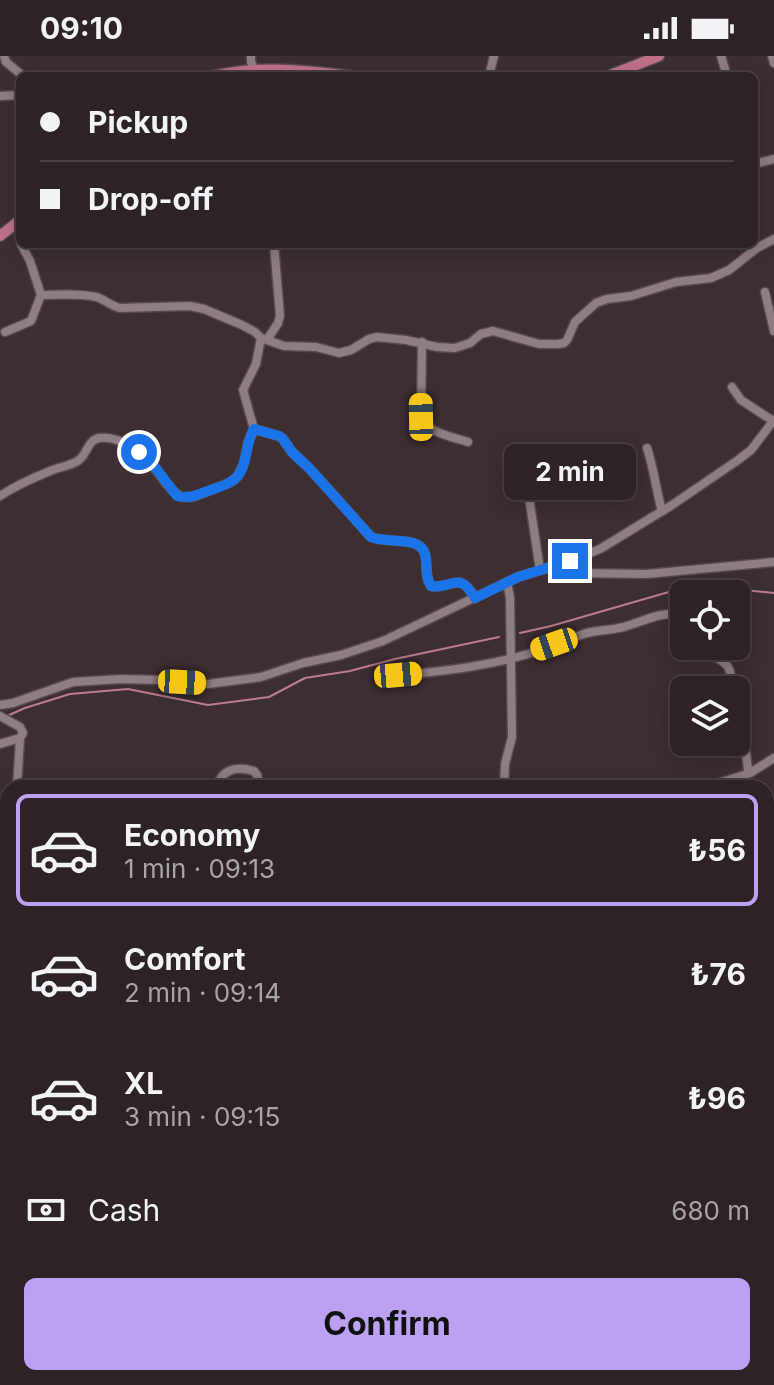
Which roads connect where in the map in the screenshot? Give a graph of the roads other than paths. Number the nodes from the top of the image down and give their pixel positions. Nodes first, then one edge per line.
1 (4, 56) edge
2 (251, 56) edge
3 (659, 56) edge
4 (772, 56) edge
5 (774, 63) edge
6 (255, 70) junction
7 (18, 72) edge
8 (228, 72) edge
9 (318, 72) edge
10 (618, 72) edge
11 (16, 223) edge
12 (0, 236) edge
13 (24, 248) edge
14 (274, 248) edge
15 (753, 248) edge
16 (765, 292) dead end
17 (41, 295) junction
18 (774, 331) edge
19 (5, 332) dead end
20 (264, 339) junction
21 (422, 342) junction
22 (732, 387) dead end
23 (774, 420) edge
24 (254, 429) junction
25 (468, 442) dead end
26 (647, 448) dead end
27 (526, 458) dead end
28 (0, 496) edge
29 (662, 511) junction
30 (570, 561) junction
31 (774, 562) edge
32 (540, 570) junction
33 (507, 582) junction
34 (475, 598) junction
35 (670, 613) edge
36 (511, 657) junction
37 (718, 660) edge
38 (398, 675) dead end
39 (730, 676) edge
40 (0, 705) edge
41 (0, 716) edge
42 (20, 738) junction
43 (0, 744) edge
44 (746, 756) edge
45 (774, 758) edge
46 (750, 773) junction
47 (17, 780) edge
48 (219, 780) edge
49 (258, 780) edge
50 (504, 780) edge
51 (728, 780) edge

1 - 7 street
2 - 6 street
3 - 10 main road
4 - 5 street
6 - 8 main road
6 - 9 main road
11 - 12 main road
13 - 17 street
14 - 20 street
15 - 21 street
16 - 18 street
17 - 19 street
17 - 20 street
20 - 21 street
20 - 24 street
21 - 25 street
22 - 23 street
23 - 29 street
24 - 28 street
24 - 34 street
26 - 29 street
27 - 32 street
29 - 30 street
30 - 31 street
30 - 32 street
32 - 33 street
33 - 34 street
33 - 36 street
34 - 40 street
35 - 36 street
36 - 38 street
36 - 50 street
37 - 39 street
41 - 42 street
42 - 43 street
42 - 47 street
44 - 46 street
45 - 46 street
46 - 51 street
48 - 49 street

